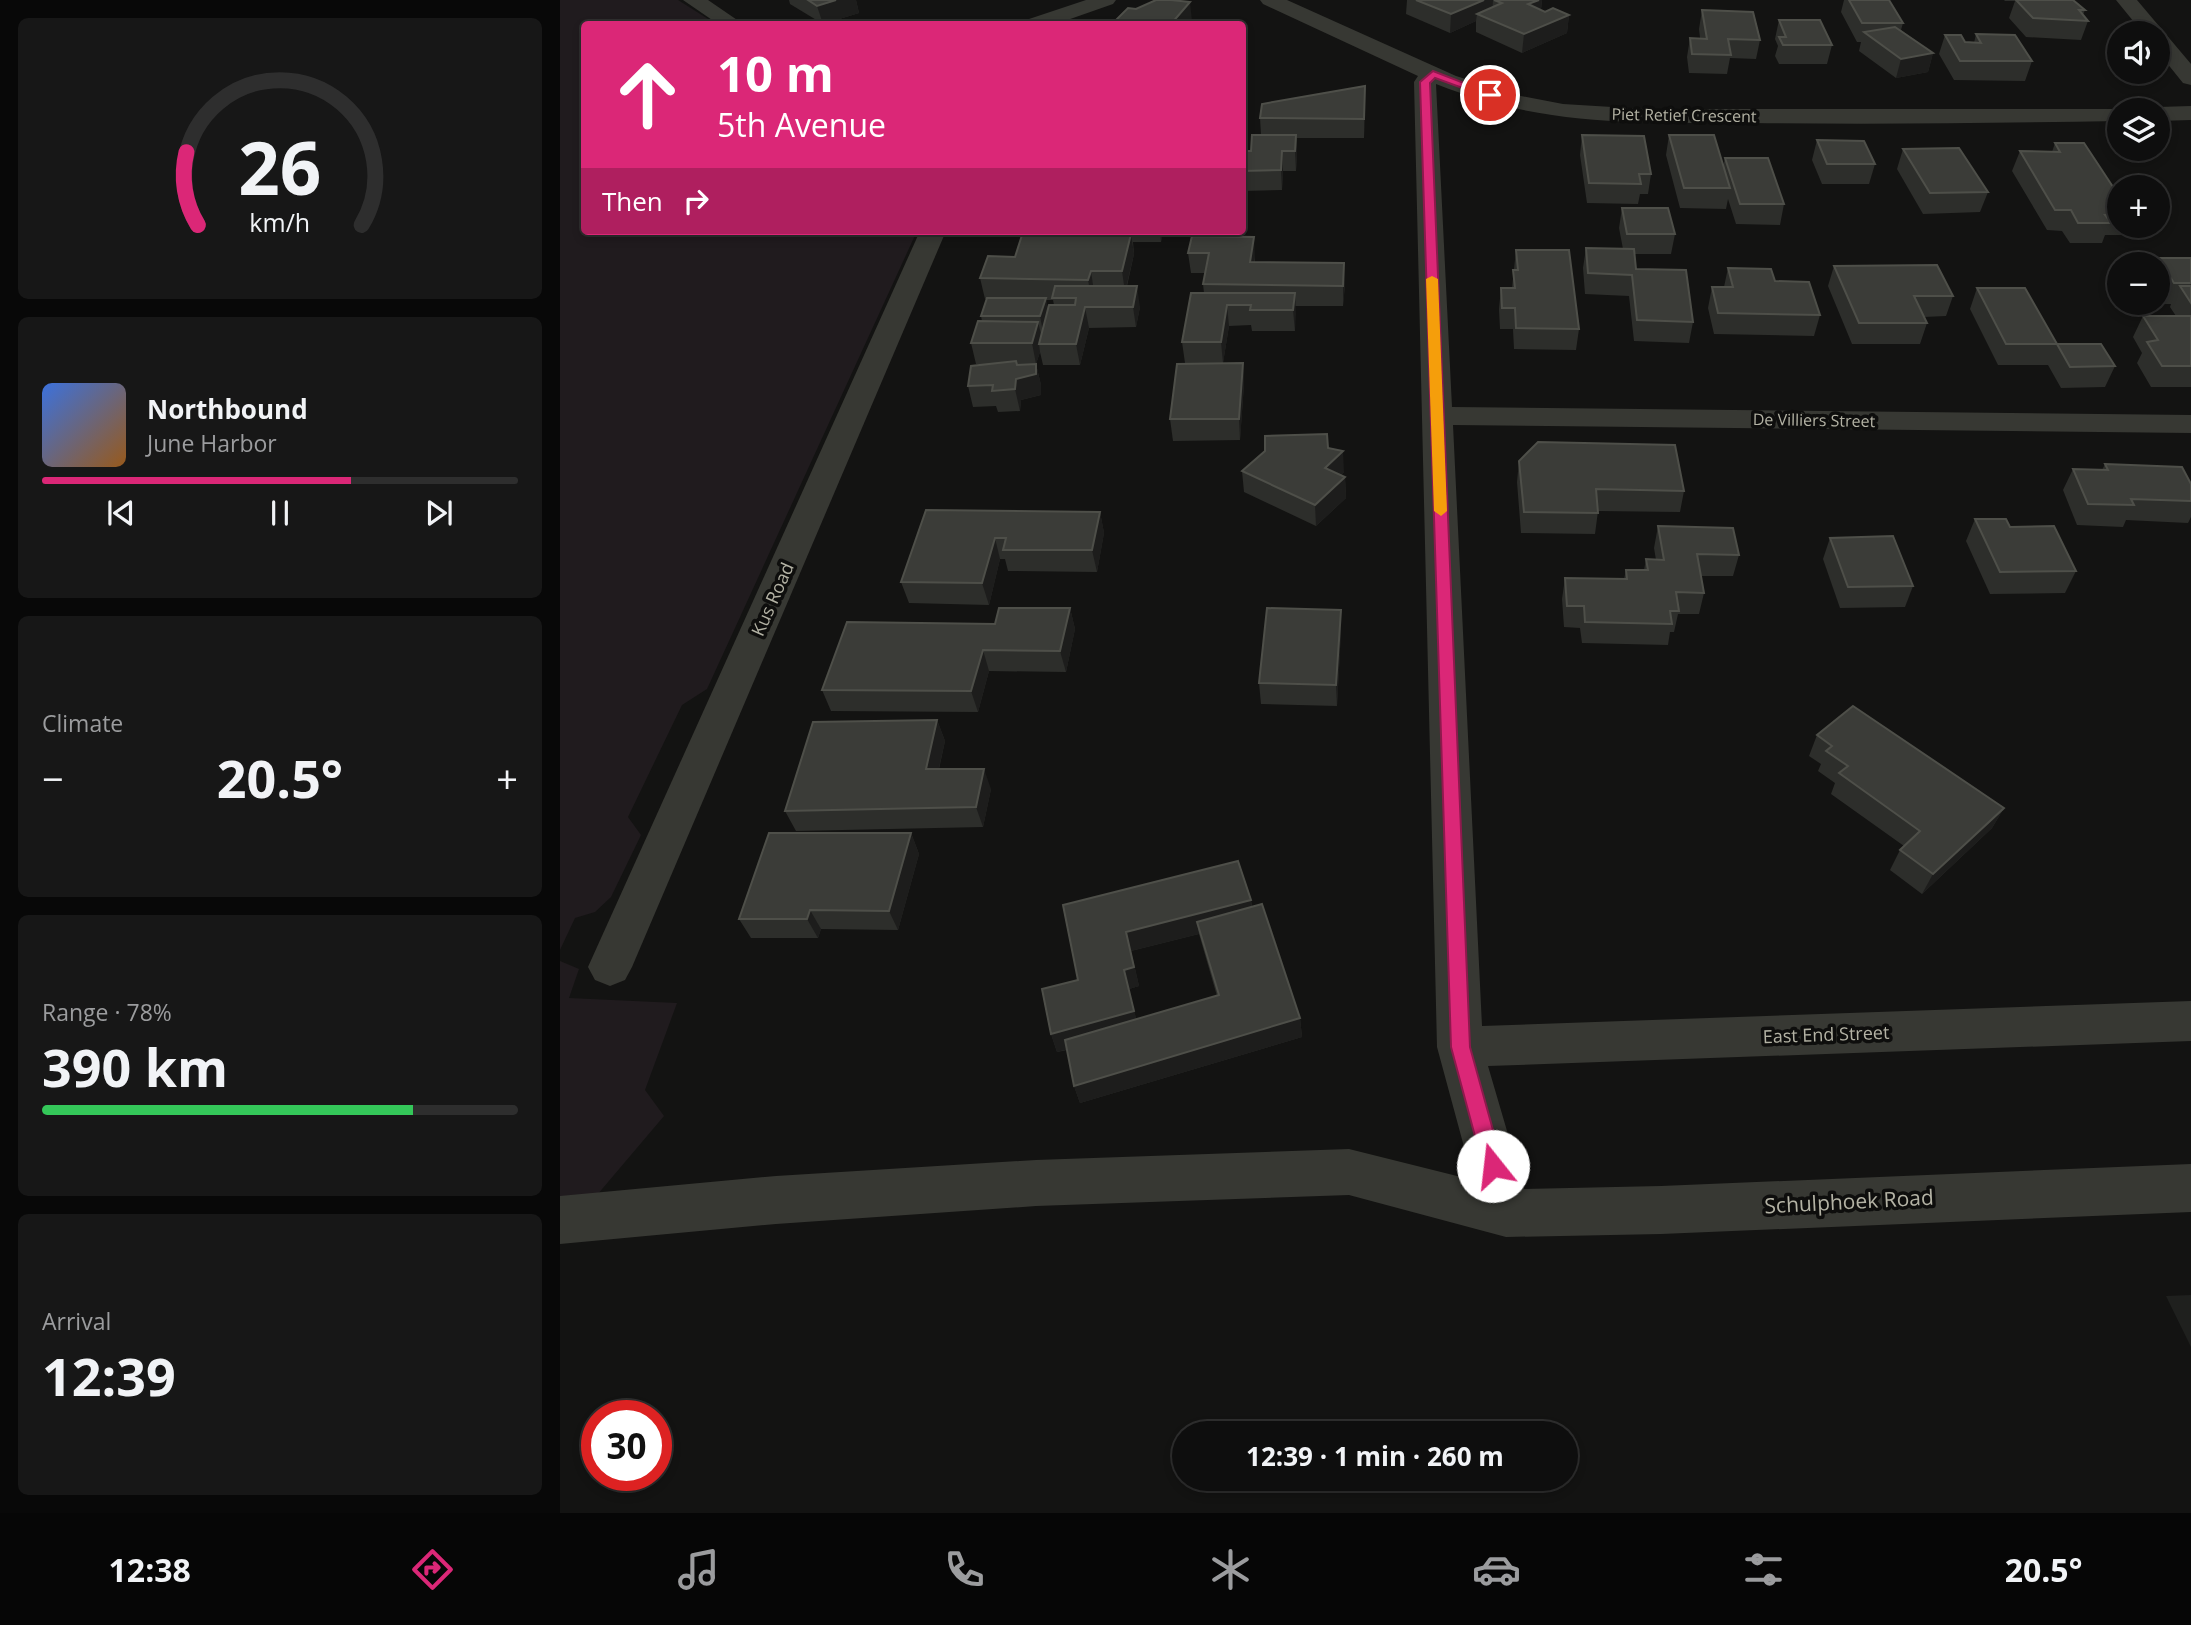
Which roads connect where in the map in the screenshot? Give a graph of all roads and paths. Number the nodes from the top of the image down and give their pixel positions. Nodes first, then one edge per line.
1 (693, 0) edge
2 (1106, 0) edge
3 (1270, 0) edge
4 (2126, 0) edge
5 (727, 21) edge
6 (1046, 21) edge
7 (2144, 21) edge
8 (2170, 53) edge
9 (1433, 74) junction
10 (2191, 78) edge
11 (2191, 113) edge
12 (2107, 114) edge
13 (2170, 114) edge
14 (931, 235) edge
15 (1437, 416) junction
16 (2191, 424) edge
17 (610, 967) dead end
18 (2191, 1021) edge
19 (1460, 1047) junction
20 (2191, 1188) edge
21 (1506, 1213) junction
22 (560, 1220) edge

1 - 5 street
2 - 6 street
3 - 9 street, Piet Retief Crescent
4 - 7 street
8 - 10 street
9 - 12 street, Piet Retief Crescent
9 - 15 street
11 - 13 street
14 - 17 street, Kus Road
15 - 16 street, De Villiers Street
15 - 19 street
18 - 19 street, East End Street
19 - 21 street
20 - 21 street, Schulphoek Road
21 - 22 street, Schulphoek Road

